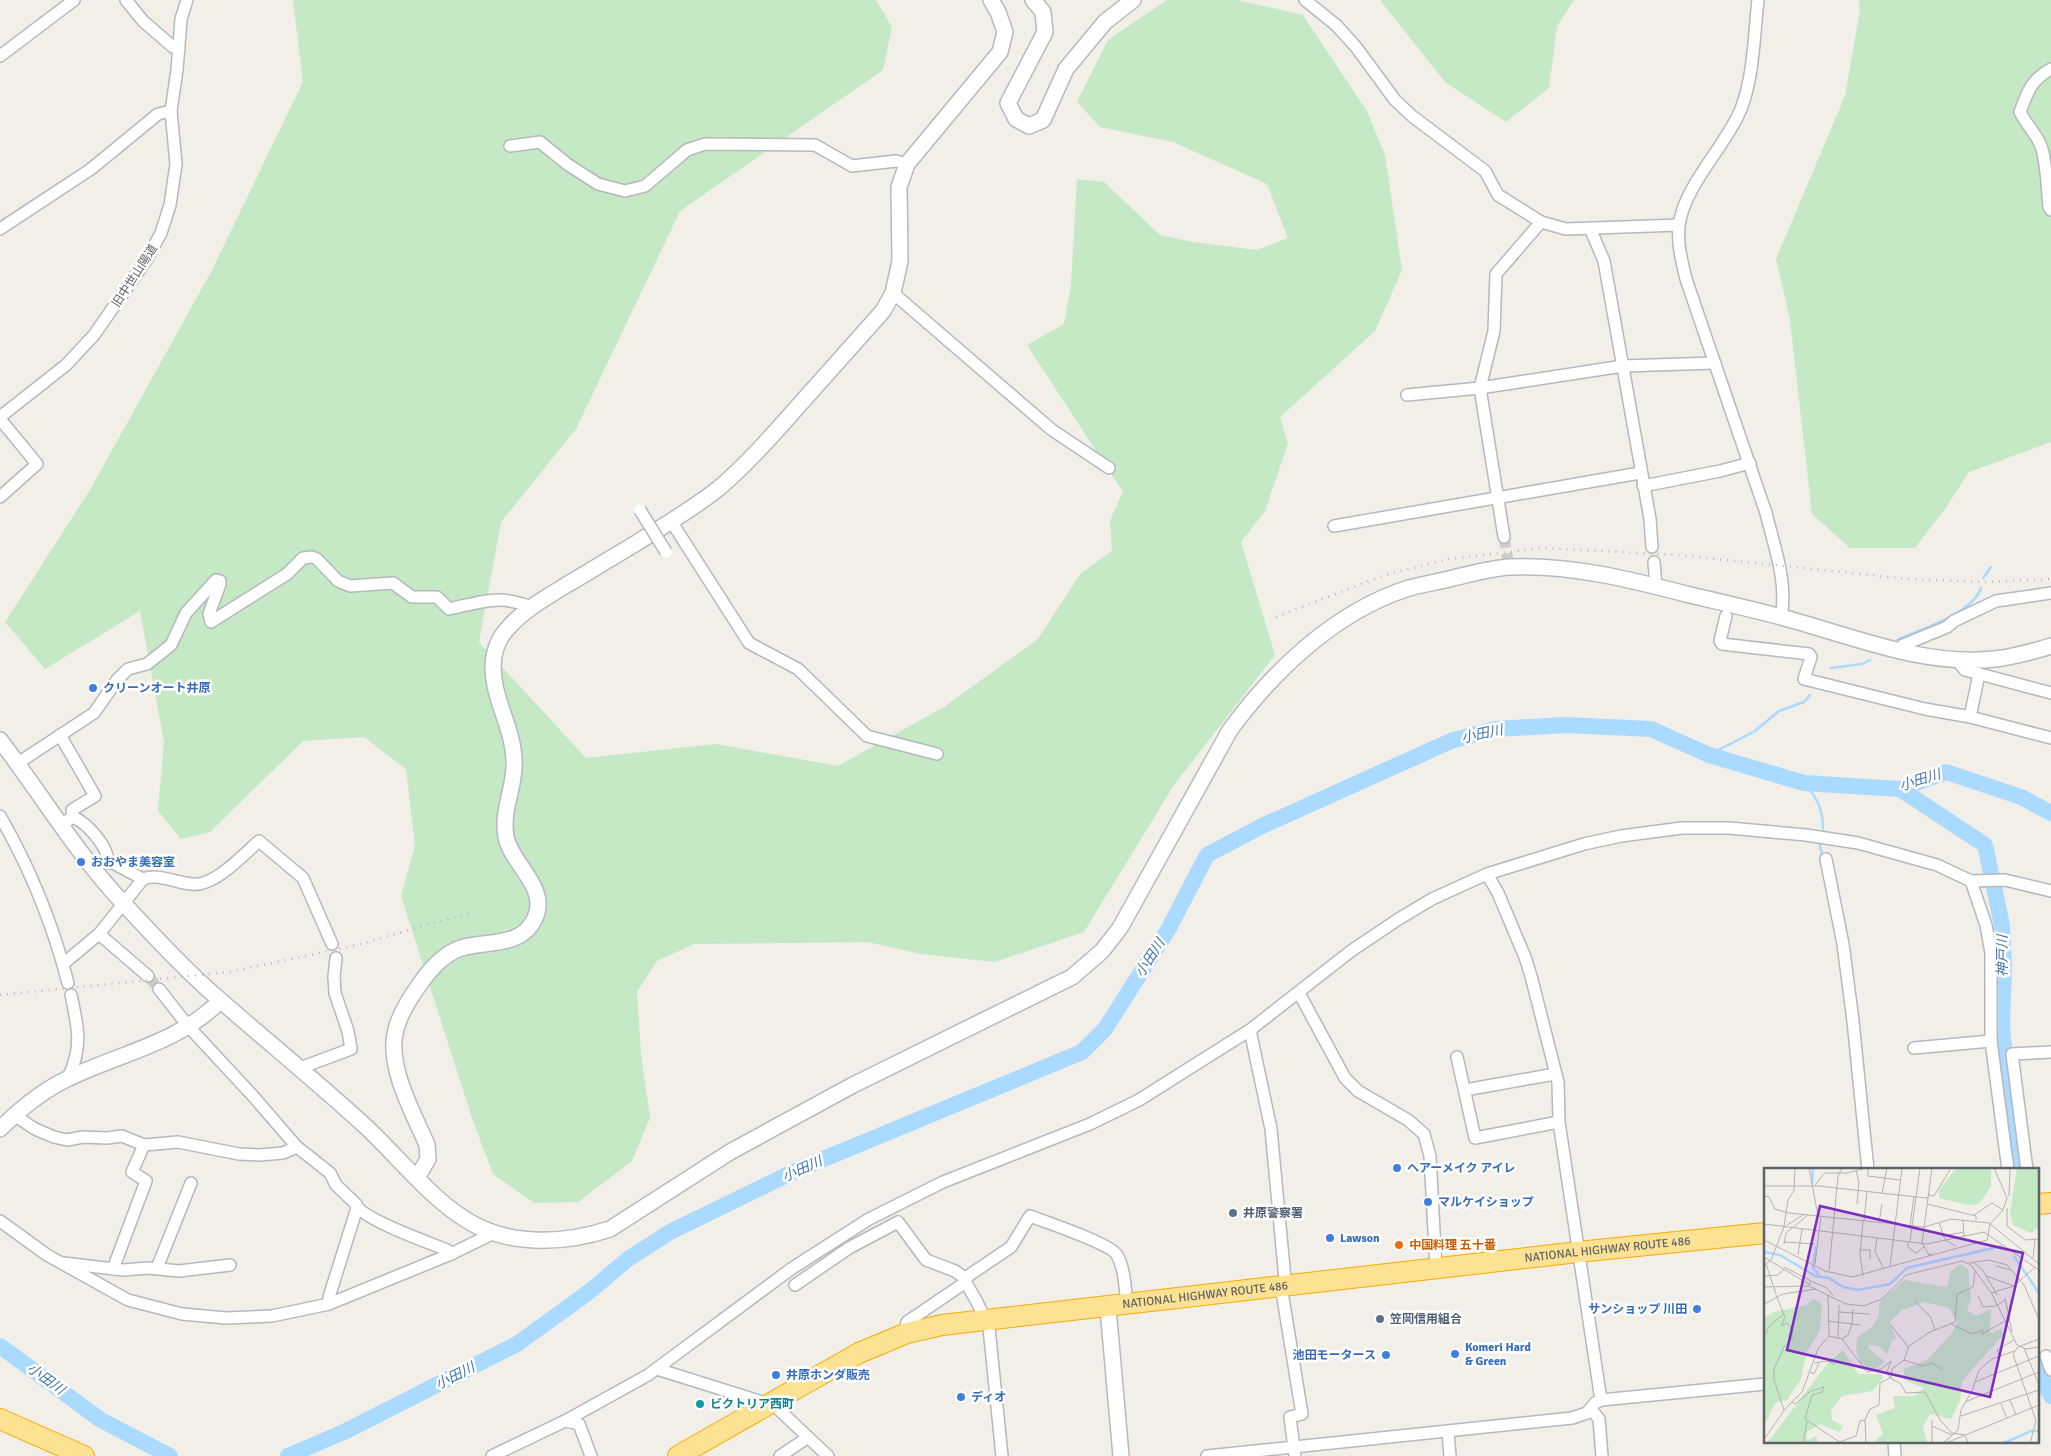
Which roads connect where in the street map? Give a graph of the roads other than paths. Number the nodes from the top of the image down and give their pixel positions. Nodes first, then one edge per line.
1 (74, 0) edge
2 (126, 0) edge
3 (187, 0) edge
4 (991, 0) edge
5 (1033, 0) edge
6 (1134, 0) edge
7 (1305, 0) edge
8 (1758, 0) edge
9 (179, 49) junction
10 (0, 56) edge
11 (2051, 69) edge
12 (171, 111) junction
13 (510, 146) dead end
14 (907, 164) junction
15 (2051, 210) edge
16 (1541, 222) junction
17 (1679, 225) junction
18 (1590, 228) junction
19 (0, 229) edge
20 (893, 293) junction
21 (1716, 363) junction
22 (1622, 366) junction
23 (1480, 388) junction
24 (1407, 395) dead end
25 (0, 418) edge
26 (1750, 463) junction
27 (1109, 468) dead end
28 (1640, 473) junction
29 (1643, 486) junction
30 (0, 497) edge
31 (1496, 497) junction
32 (640, 510) dead end
33 (671, 521) junction
34 (1334, 526) dead end
35 (1504, 537) tunnel mouth
36 (1652, 547) dead end
37 (666, 552) dead end
38 (1654, 562) dead end
39 (1656, 586) junction
40 (2051, 593) edge
41 (531, 607) junction
42 (1726, 616) dead end
43 (1781, 616) junction
44 (2051, 646) edge
45 (1900, 651) junction
46 (1960, 659) junction
47 (1979, 674) junction
48 (2051, 693) edge
49 (1971, 717) junction
50 (60, 735) junction
51 (2051, 738) edge
52 (0, 740) edge
53 (937, 754) dead end
54 (18, 764) junction
55 (0, 816) edge
56 (67, 820) junction
57 (1826, 859) dead end
58 (88, 861) junction
59 (108, 862) junction
60 (1487, 874) junction
61 (143, 879) junction
62 (1974, 881) junction
63 (2051, 891) edge
64 (123, 904) junction
65 (99, 934) junction
66 (332, 944) dead end
67 (336, 958) dead end
68 (63, 964) junction
69 (148, 976) tunnel mouth
70 (68, 983) dead end
71 (159, 990) tunnel mouth
72 (1299, 992) junction
73 (71, 995) dead end
74 (220, 1001) junction
75 (188, 1026) junction
76 (1250, 1030) junction
77 (1991, 1041) junction
78 (1914, 1048) dead end
79 (2051, 1052) edge
80 (1457, 1057) dead end
81 (300, 1068) junction
82 (1555, 1074) junction
83 (68, 1078) junction
84 (1465, 1090) junction
85 (14, 1115) junction
86 (1558, 1122) junction
87 (0, 1130) edge
88 (144, 1145) junction
89 (297, 1147) junction
90 (1868, 1168) edge
91 (2008, 1168) edge
92 (2026, 1168) edge
93 (417, 1178) junction
94 (191, 1183) dead end
95 (913, 1196) junction
96 (2051, 1203) edge
97 (2038, 1204) edge
98 (357, 1208) junction
99 (869, 1219) junction
100 (897, 1220) junction
101 (0, 1221) edge
102 (494, 1233) junction
103 (1764, 1233) edge
104 (1578, 1252) junction
105 (451, 1254) junction
106 (60, 1262) junction
107 (230, 1265) dead end
108 (157, 1268) junction
109 (821, 1268) junction
110 (113, 1269) junction
111 (791, 1269) junction
112 (1436, 1269) junction
113 (965, 1280) junction
114 (795, 1285) dead end
115 (1283, 1285) junction
116 (330, 1304) junction
117 (1117, 1306) junction
118 (984, 1320) junction
119 (907, 1333) junction
120 (2044, 1356) edge
121 (657, 1369) junction
122 (2051, 1370) edge
123 (1764, 1384) edge
124 (1601, 1400) junction
125 (769, 1404) junction
126 (1591, 1409) junction
127 (0, 1419) edge
128 (565, 1421) junction
129 (1448, 1432) junction
130 (807, 1438) junction
131 (1294, 1451) edge
132 (84, 1456) edge
133 (492, 1456) edge
134 (591, 1456) edge
135 (678, 1456) edge
136 (780, 1456) edge
137 (828, 1456) edge
138 (1002, 1456) edge
139 (1121, 1456) edge
140 (1206, 1456) edge
141 (1450, 1456) edge
142 (1602, 1456) edge

1 - 10 street
2 - 9 street
3 - 9 street, 旧中世山陽道
4 - 14 street
5 - 6 street
7 - 16 street
8 - 17 street
9 - 12 street, 旧中世山陽道
11 - 15 street
12 - 19 street
12 - 25 street, 旧中世山陽道
13 - 14 street
14 - 20 street
16 - 18 street
16 - 23 street
17 - 18 street
17 - 21 street
18 - 22 street
20 - 27 street
20 - 33 street
21 - 22 street
21 - 26 street
22 - 23 street
22 - 28 street
23 - 24 street
23 - 31 street
25 - 30 street
26 - 29 street
26 - 43 street
28 - 29 street
28 - 31 street
29 - 36 street
31 - 34 street
31 - 35 street
32 - 37 street, bridge
33 - 41 street
33 - 53 street
38 - 39 street
39 - 43 street
39 - 102 street
40 - 45 street
41 - 50 street
41 - 93 street
42 - 49 street
43 - 45 street
44 - 46 street
45 - 46 street
46 - 47 street
47 - 48 street
47 - 49 street
49 - 51 street
50 - 54 street
50 - 56 street
52 - 54 street
54 - 56 street
55 - 68 street
56 - 58 street
56 - 59 street
57 - 90 street
58 - 59 street
58 - 64 street
59 - 61 street
60 - 62 street
60 - 72 street
60 - 82 street
61 - 64 street
61 - 66 street
62 - 63 street
62 - 77 street
64 - 65 street
64 - 74 street
65 - 68 street
65 - 69 street
67 - 81 street
68 - 70 street
71 - 75 street
72 - 76 street
72 - 112 street
73 - 83 street
74 - 75 street
74 - 81 street
75 - 83 street
75 - 89 street
76 - 95 street
76 - 115 street
77 - 78 street
77 - 91 street
79 - 92 street
80 - 84 street
81 - 93 street
82 - 84 street
82 - 86 street
83 - 85 street
84 - 86 street
85 - 87 street
85 - 88 street
86 - 104 street
88 - 89 street
88 - 110 street
89 - 98 street
93 - 102 street
94 - 108 street
95 - 99 street
95 - 100 street
96 - 97 highway
98 - 105 street
98 - 116 street
99 - 100 street
99 - 111 street
100 - 109 street
100 - 113 street
101 - 106 street
102 - 105 street
103 - 104 highway, NATIONAL HIGHWAY ROUTE 486
104 - 112 highway, NATIONAL HIGHWAY ROUTE 486
104 - 124 street
105 - 116 street
106 - 110 street
106 - 116 street
107 - 108 street
108 - 110 street
109 - 111 street
109 - 114 street
111 - 121 street
112 - 115 highway, NATIONAL HIGHWAY ROUTE 486
113 - 117 street
113 - 118 street
113 - 119 street
115 - 117 highway, NATIONAL HIGHWAY ROUTE 486
115 - 131 street
117 - 118 highway, NATIONAL HIGHWAY ROUTE 486
117 - 139 street
118 - 119 highway, NATIONAL HIGHWAY ROUTE 486
118 - 138 street
119 - 125 highway, NATIONAL HIGHWAY ROUTE 486
120 - 122 street
121 - 125 street
121 - 128 street
123 - 124 street
124 - 126 street
125 - 130 street
125 - 135 highway, NATIONAL HIGHWAY ROUTE 486
126 - 129 street
126 - 142 street
127 - 132 highway
128 - 133 street
128 - 134 street
129 - 131 street
129 - 141 street
130 - 136 street
130 - 137 street
131 - 140 street

